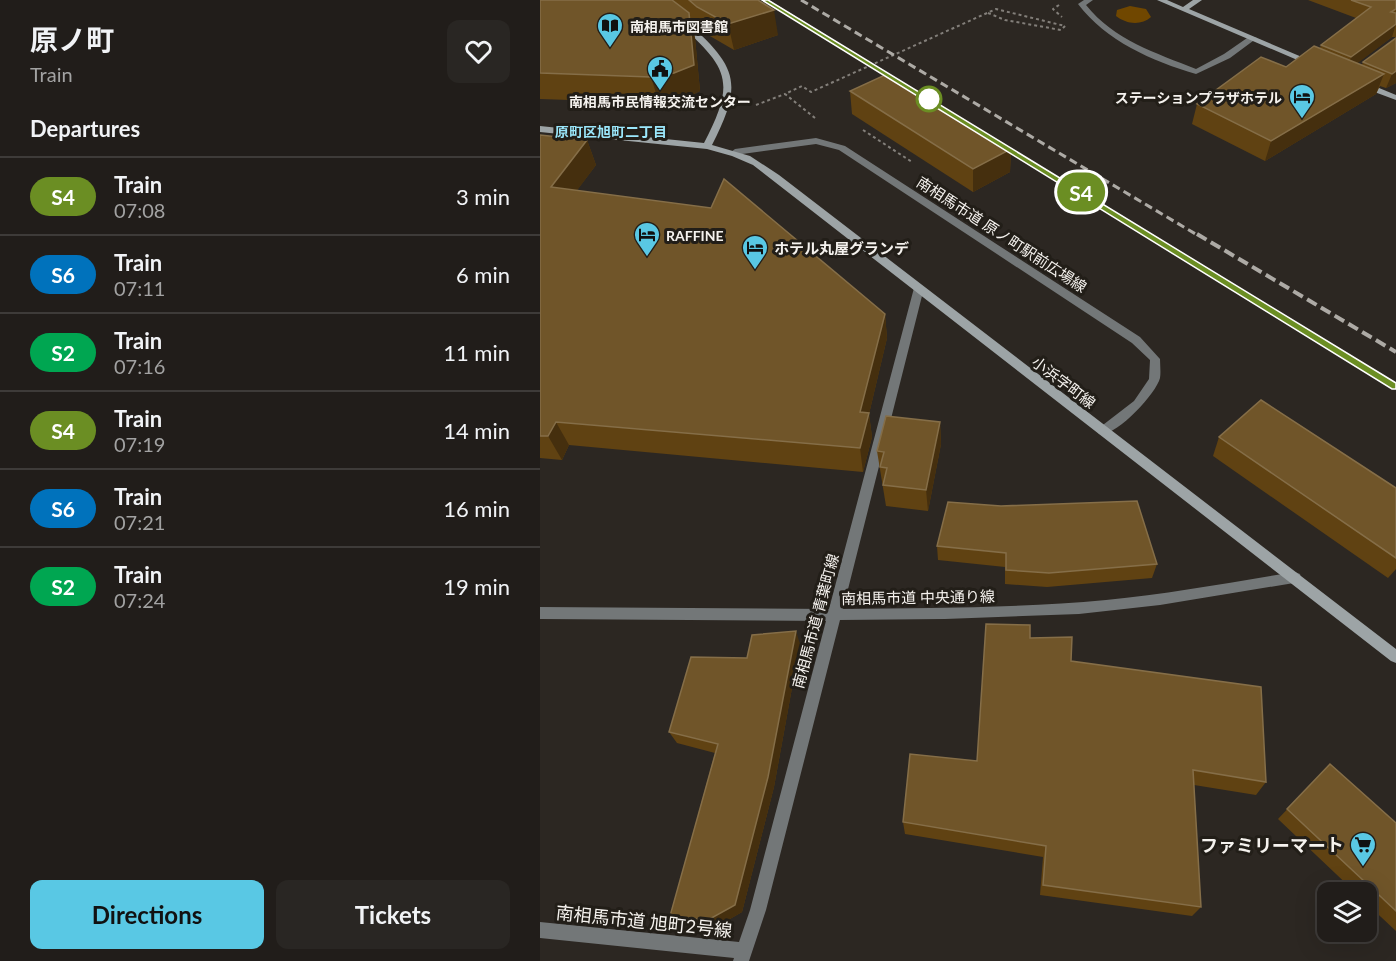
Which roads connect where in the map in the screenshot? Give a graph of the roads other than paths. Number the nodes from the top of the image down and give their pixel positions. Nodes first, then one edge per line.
1 (1089, 0) edge
2 (1161, 0) edge
3 (1198, 0) edge
4 (1184, 9) junction
5 (674, 15) edge
6 (1252, 38) junction
7 (1316, 64) edge
8 (1357, 82) edge
9 (1396, 98) edge
10 (540, 129) edge
11 (707, 146) junction
12 (735, 152) junction
13 (919, 288) junction
14 (1103, 431) junction
15 (1295, 578) junction
16 (540, 613) edge
17 (833, 614) junction
18 (1396, 657) edge
19 (540, 930) edge
20 (742, 956) edge

1 - 6 street
2 - 4 main road
3 - 4 main road
4 - 6 main road
5 - 11 main road
6 - 7 main road
8 - 9 main road
10 - 11 main road, 小浜字町線
11 - 12 main road, 小浜字町線
12 - 13 main road, 小浜字町線
12 - 14 street, 南相馬市道 原ノ町駅前広場線
13 - 14 main road, 小浜字町線
13 - 17 street, 南相馬市道 青葉町線
14 - 15 main road, 小浜字町線
15 - 17 street, 南相馬市道 中央通り線
15 - 18 main road, 小浜字町線
16 - 17 street, 南相馬市道 中央通り線
17 - 20 street, 南相馬市道 青葉町線
19 - 20 street, 南相馬市道 旭町2号線

